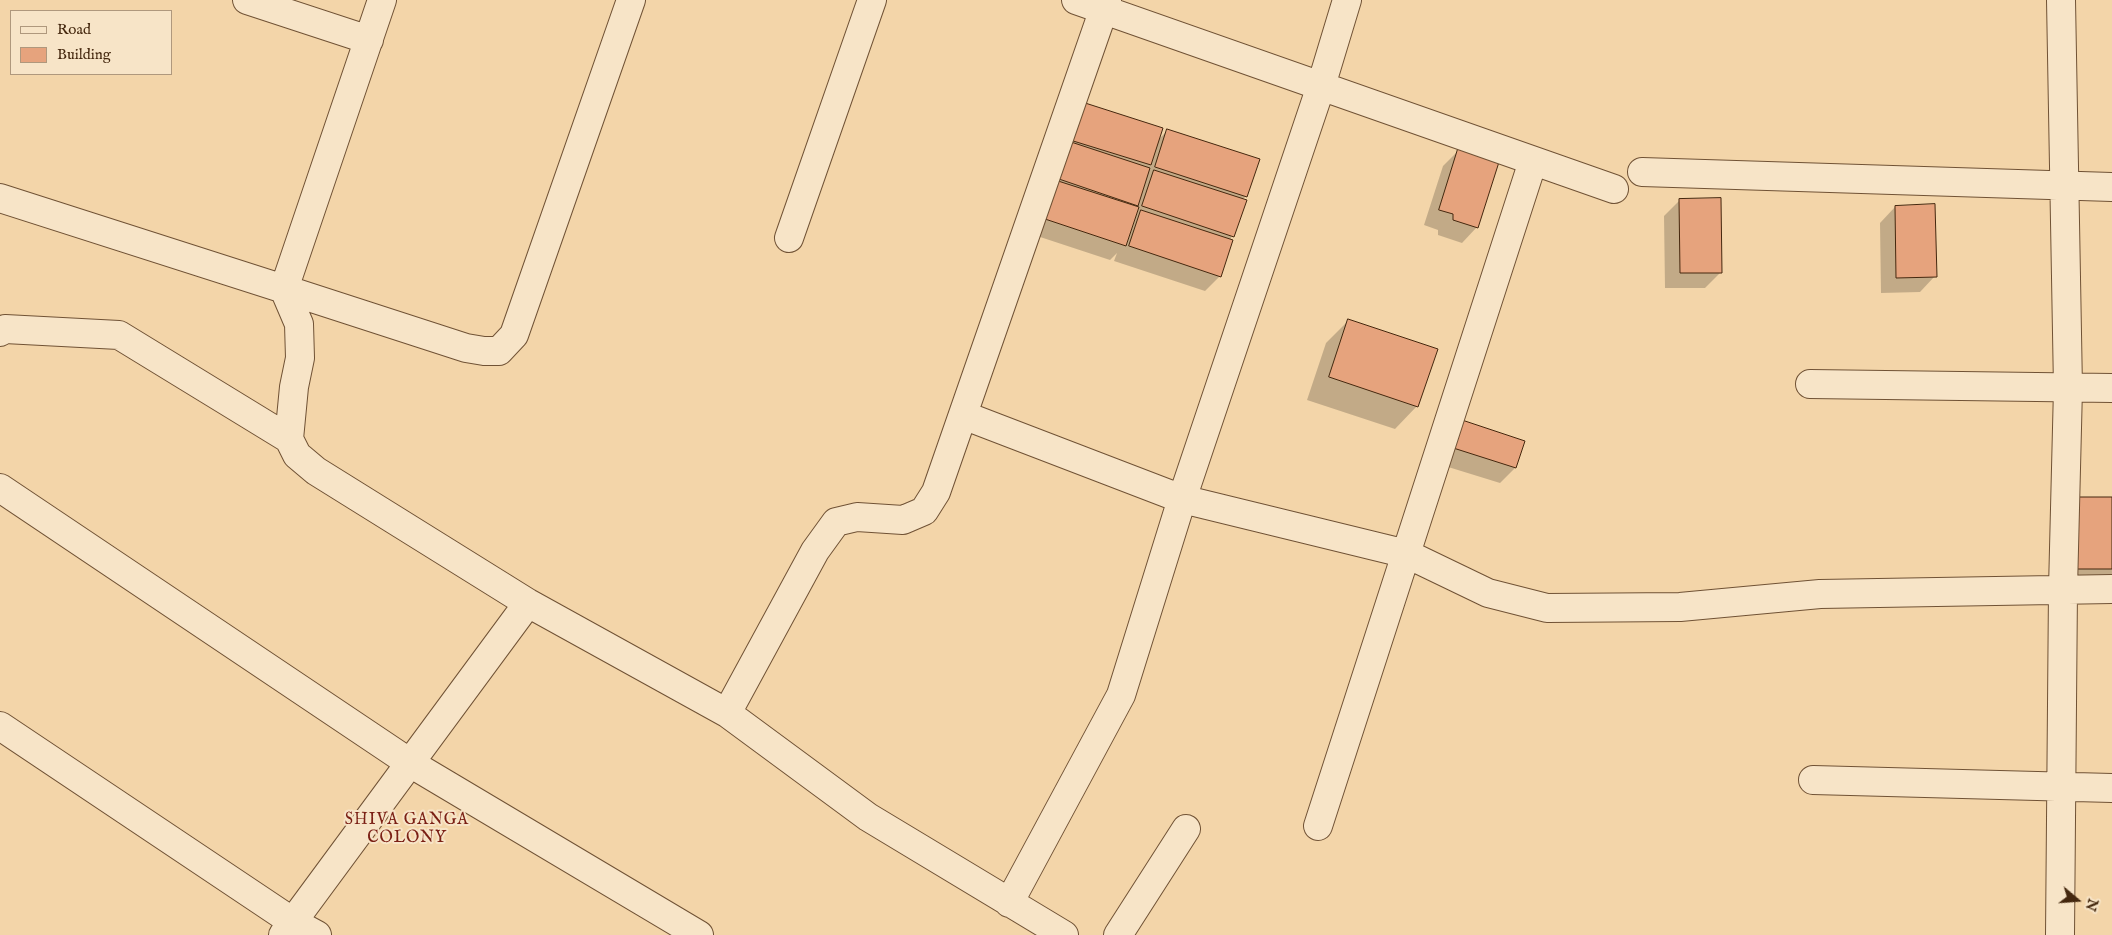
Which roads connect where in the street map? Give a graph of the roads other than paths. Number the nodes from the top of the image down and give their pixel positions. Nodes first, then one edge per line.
1 (248, 0) edge
2 (382, 0) edge
3 (631, 0) edge
4 (872, 0) edge
5 (1076, 0) edge
6 (1347, 0) edge
7 (2061, 0) edge
8 (1106, 5) edge
9 (369, 40) junction
10 (1321, 86) junction
11 (1533, 161) junction
12 (1642, 172) dead end
13 (2064, 187) junction
14 (2112, 187) edge
15 (1614, 189) dead end
16 (0, 198) edge
17 (789, 238) dead end
18 (284, 289) junction
19 (0, 332) edge
20 (1810, 384) dead end
21 (2068, 388) junction
22 (2112, 388) edge
23 (963, 415) junction
24 (289, 439) junction
25 (0, 488) edge
26 (1182, 499) junction
27 (1407, 554) junction
28 (2112, 588) edge
29 (2063, 589) junction
30 (528, 603) junction
31 (727, 713) junction
32 (0, 726) edge
33 (410, 763) junction
34 (1813, 780) dead end
35 (2062, 786) junction
36 (2112, 788) edge
37 (1318, 826) dead end
38 (1186, 829) dead end
39 (1009, 903) junction
40 (288, 928) edge
41 (317, 935) edge
42 (699, 935) edge
43 (1064, 935) edge
44 (1118, 935) edge
45 (2060, 935) edge

1 - 9 street
2 - 9 street
3 - 18 street
4 - 17 street
5 - 8 street
6 - 10 street
7 - 13 street
8 - 10 street
8 - 23 street
9 - 18 street
10 - 11 street
10 - 26 street
11 - 15 street
11 - 27 street
12 - 13 street
13 - 14 street
13 - 21 street
16 - 18 street
18 - 24 street
19 - 24 street
20 - 21 street
21 - 22 street
21 - 29 street
23 - 26 street
23 - 31 street
24 - 30 street
25 - 33 street
26 - 27 street
26 - 39 street
27 - 29 street
27 - 37 street
28 - 29 street
29 - 35 street
30 - 31 street
30 - 33 street
31 - 39 street
32 - 40 street
33 - 40 street
33 - 42 street
34 - 35 street
35 - 36 street
35 - 45 street
38 - 44 street
39 - 43 street
40 - 41 street

